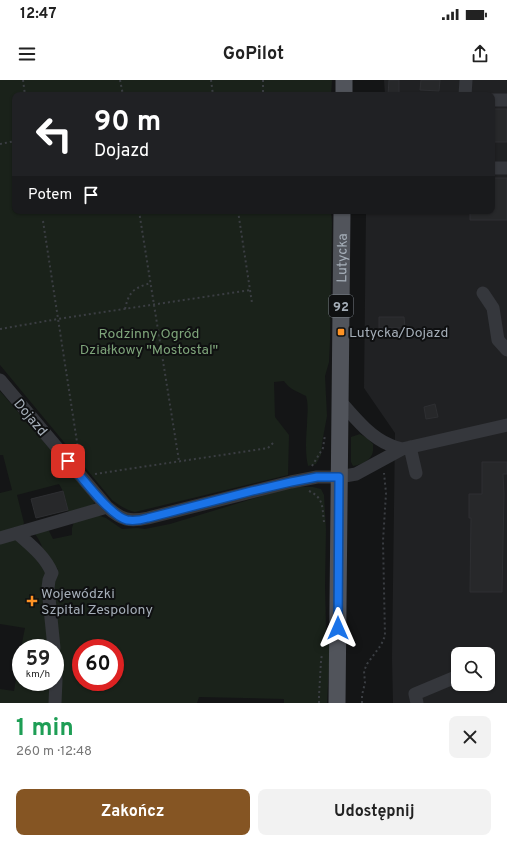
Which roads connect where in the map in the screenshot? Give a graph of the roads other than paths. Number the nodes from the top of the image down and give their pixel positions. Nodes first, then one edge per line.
1 (344, 80) edge
2 (466, 80) edge
3 (344, 92) edge
4 (466, 92) edge
5 (495, 100) edge
6 (507, 100) edge
7 (495, 168) edge
8 (507, 168) edge
9 (342, 214) edge
10 (483, 293) dead end
11 (507, 350) edge
12 (0, 380) edge
13 (340, 401) junction
14 (507, 425) edge
15 (406, 448) junction
16 (416, 473) dead end
17 (339, 477) junction
18 (107, 507) junction
19 (17, 533) junction
20 (0, 538) edge
21 (53, 639) edge
22 (451, 679) edge
23 (56, 691) edge
24 (55, 703) edge
25 (337, 703) edge
26 (417, 703) edge

1 - 3 main road
2 - 4 street
5 - 6 street
7 - 8 street
9 - 13 main road, Lutycka / 92
10 - 11 street
12 - 18 street, Dojazd
13 - 15 street
13 - 17 main road, Lutycka / 92
14 - 15 street
15 - 16 street
15 - 17 street
17 - 18 street, Dojazd
17 - 25 main road, Lutycka / 92
18 - 19 street
19 - 20 street
19 - 21 street
22 - 26 street
23 - 24 street

